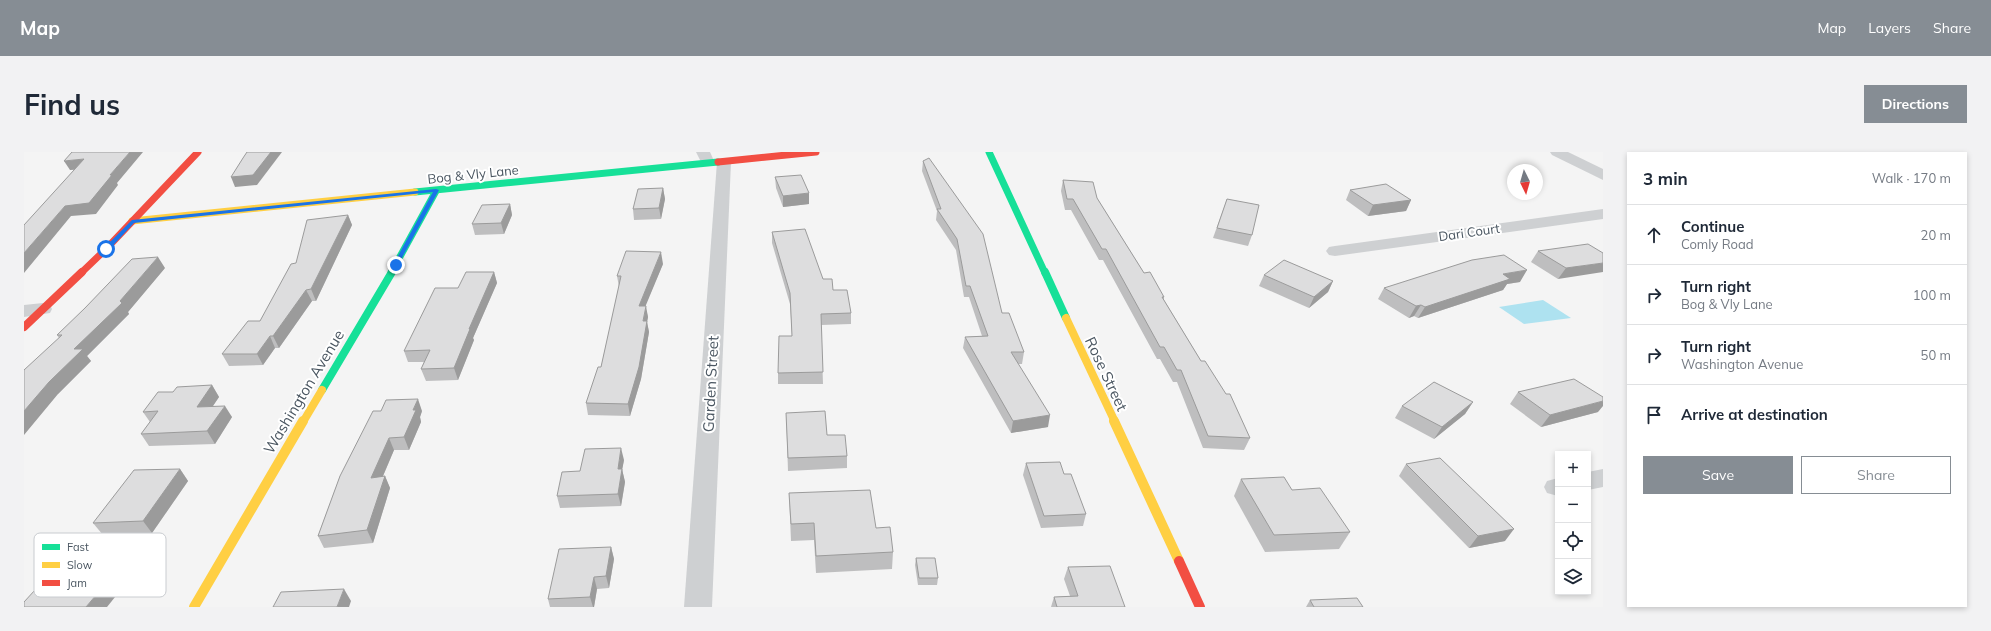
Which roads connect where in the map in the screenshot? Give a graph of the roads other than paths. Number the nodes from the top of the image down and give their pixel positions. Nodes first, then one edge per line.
1 (198, 152) edge
2 (816, 152) edge
3 (989, 152) edge
4 (1557, 152) edge
5 (712, 159) edge
6 (1603, 175) edge
7 (436, 190) junction
8 (1603, 214) edge
9 (132, 222) junction
10 (1335, 251) dead end
11 (43, 309) junction
12 (24, 311) edge
13 (24, 327) edge
14 (1603, 478) edge
15 (1591, 480) edge
16 (194, 607) edge
17 (698, 607) edge
18 (1200, 607) edge

1 - 9 street
2 - 5 street, Bog & Vly Lane
3 - 18 street, Rose Street
4 - 6 street
5 - 7 street, Bog & Vly Lane
5 - 17 street, Garden Street
7 - 9 street, Bog & Vly Lane
7 - 16 street, Washington Avenue
8 - 10 street, Dari Court
9 - 11 street
11 - 12 street
11 - 13 street
14 - 15 street

